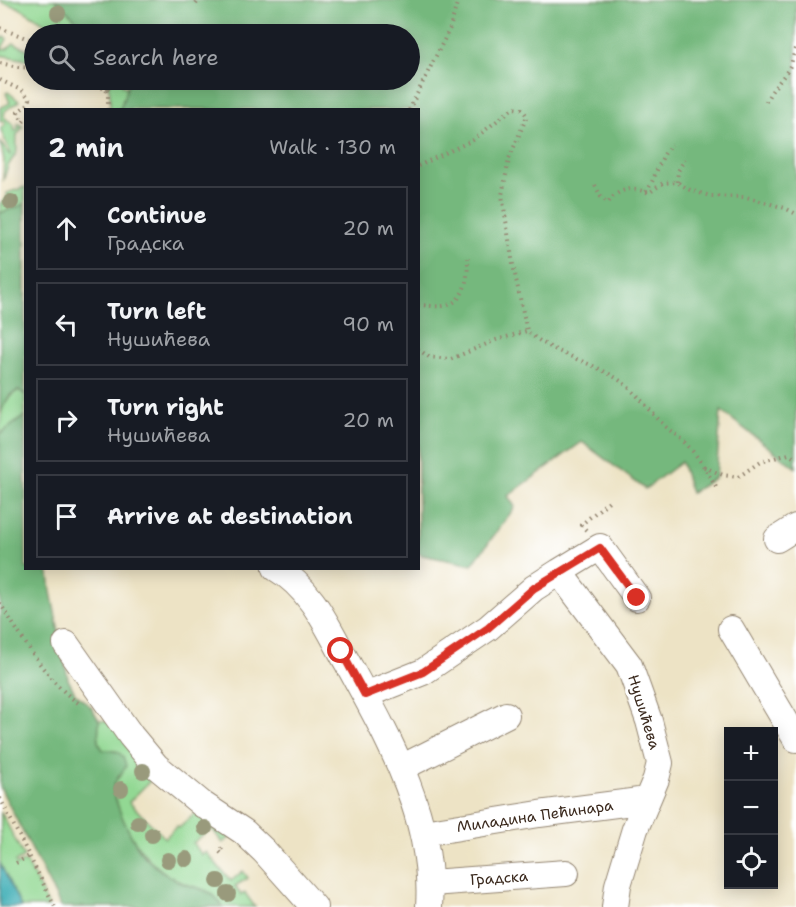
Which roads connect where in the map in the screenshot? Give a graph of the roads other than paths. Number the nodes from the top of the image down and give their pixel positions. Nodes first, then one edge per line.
1 (279, 570) edge
2 (560, 572) junction
3 (637, 598) dead end
4 (731, 629) dead end
5 (66, 644) dead end
6 (365, 695) junction
7 (506, 716) dead end
8 (796, 739) edge
9 (402, 768) junction
10 (647, 800) junction
11 (423, 833) junction
12 (566, 873) dead end
13 (430, 895) edge
14 (314, 907) edge
15 (615, 907) edge

1 - 6 street, Градска
2 - 3 street
2 - 6 street
2 - 10 street, Нушићева
4 - 8 street
5 - 14 street
6 - 9 street, Градска
7 - 9 street
9 - 11 street, Градска
10 - 11 street, Миладина Пећинара
10 - 15 street, Нушићева
11 - 13 street, Градска
12 - 13 street, Градска

